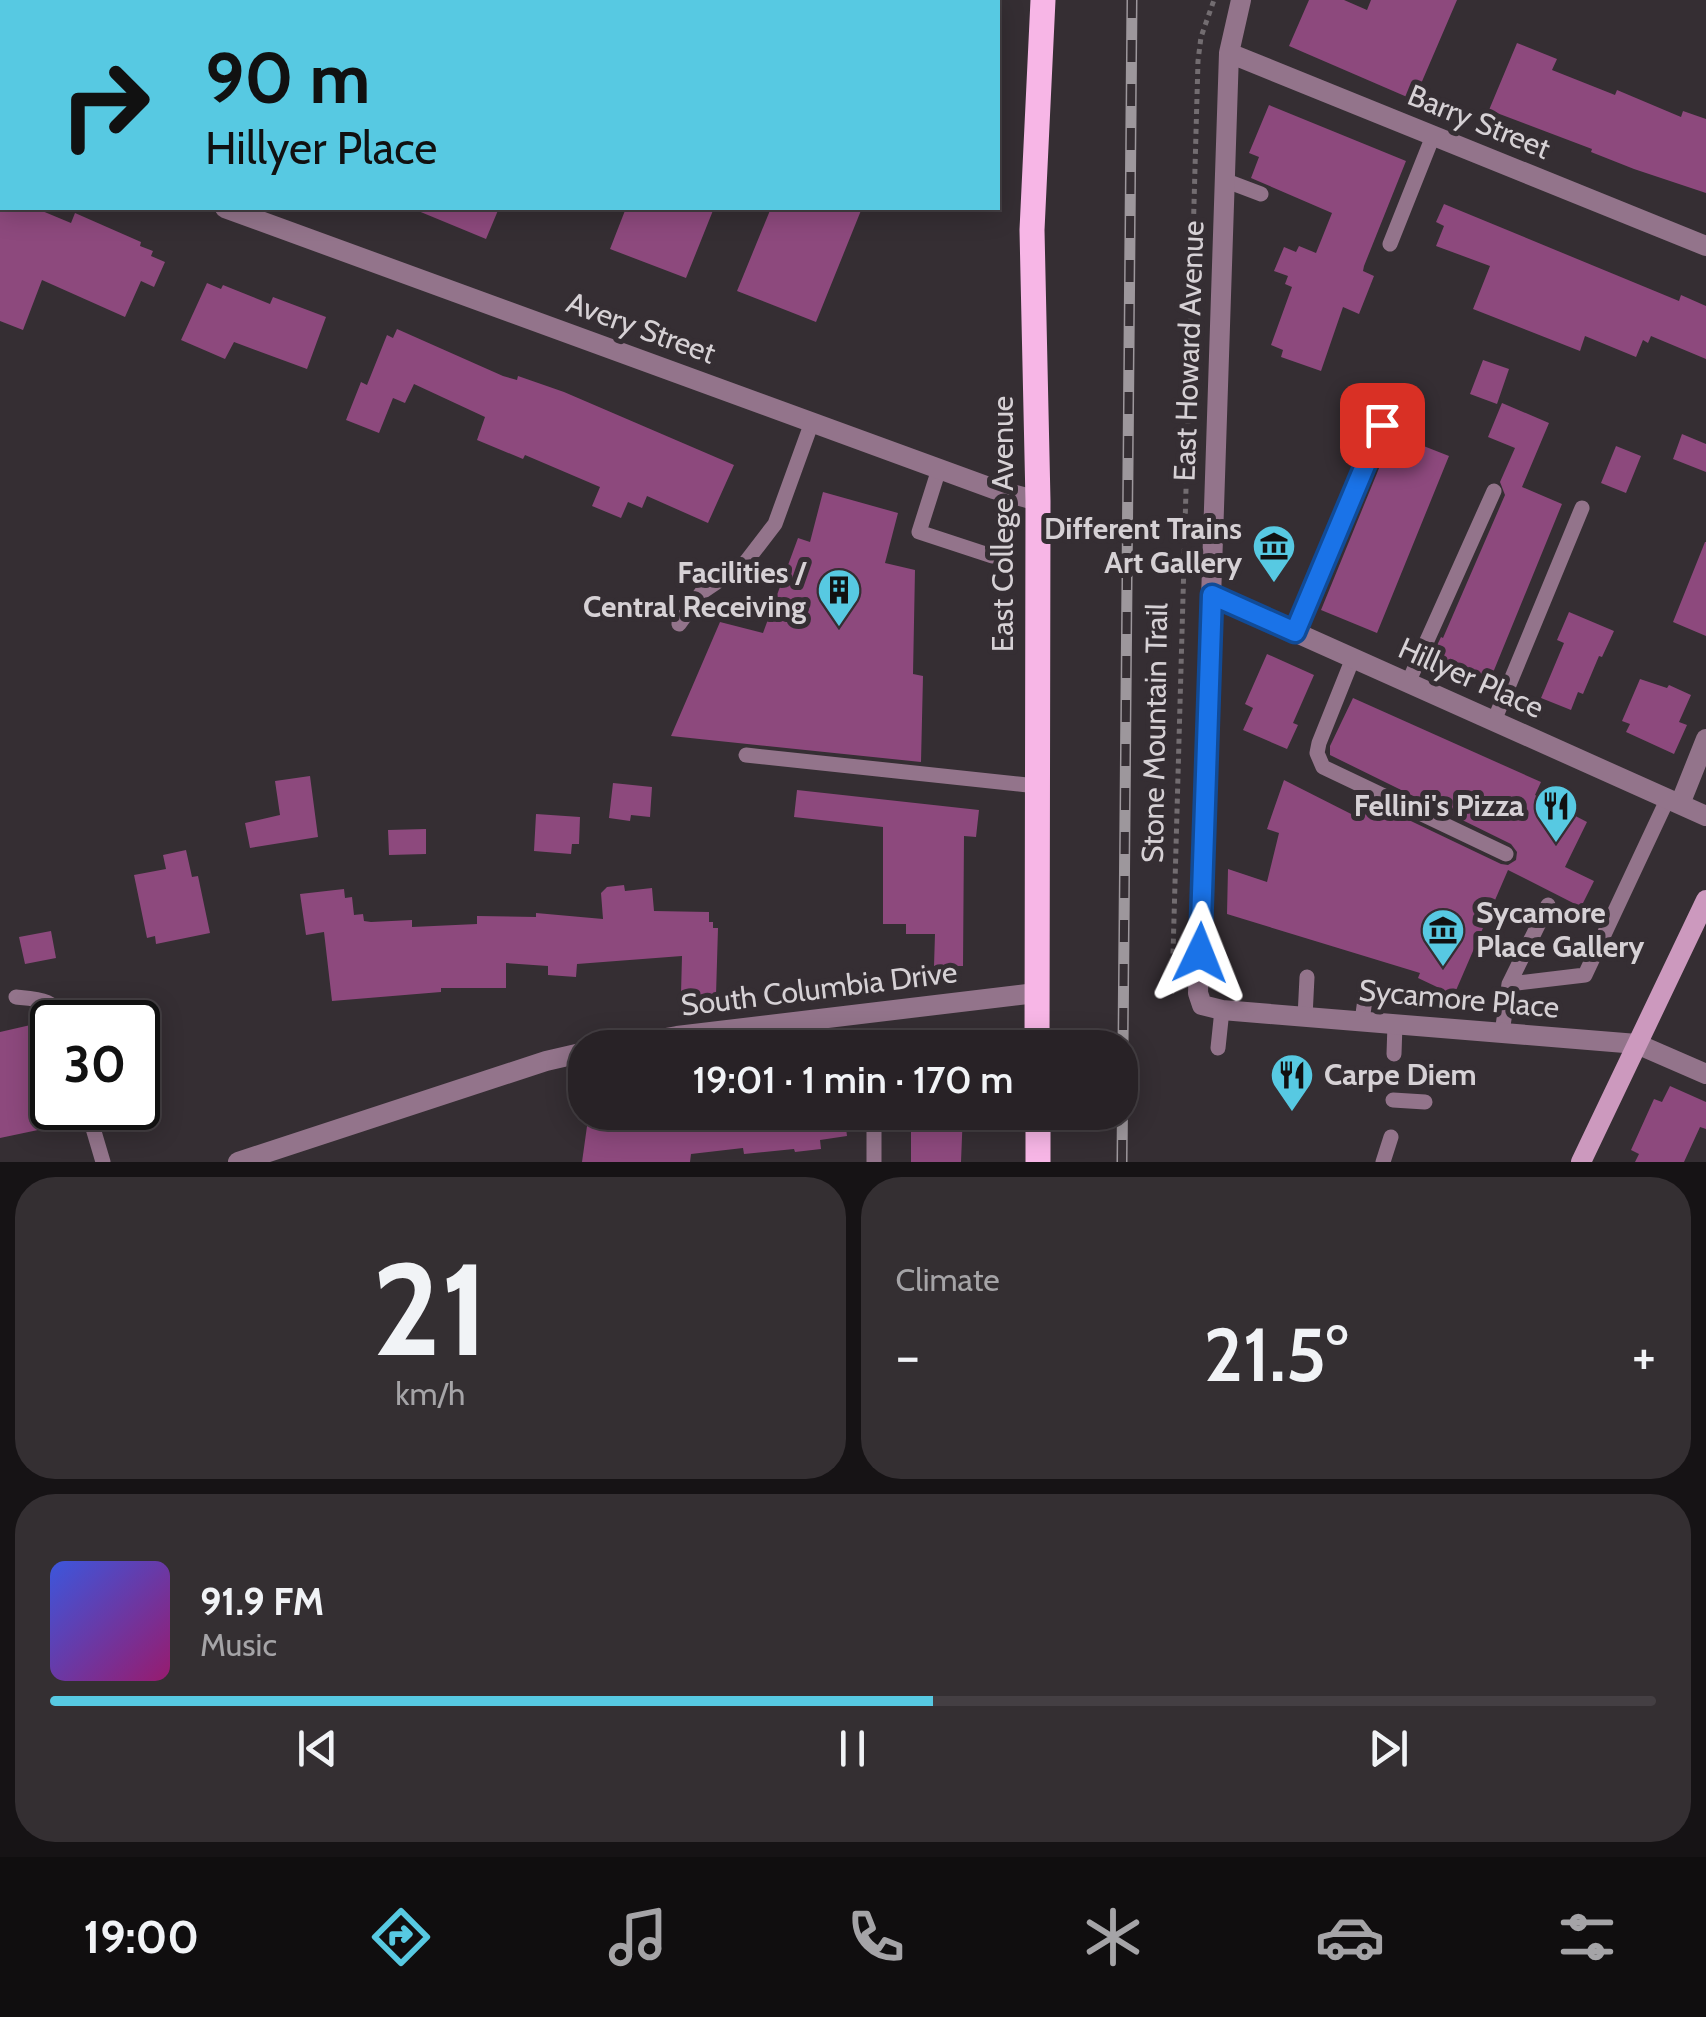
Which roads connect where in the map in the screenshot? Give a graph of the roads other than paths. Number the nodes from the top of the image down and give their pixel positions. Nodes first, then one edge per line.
1 (1043, 0) edge
2 (1241, 0) edge
3 (1228, 53) junction
4 (1433, 136) junction
5 (1224, 180) junction
6 (1261, 194) dead end
7 (230, 210) edge
8 (1390, 244) dead end
9 (1706, 246) edge
10 (812, 422) junction
11 (1382, 425) dead end
12 (939, 469) junction
13 (1494, 491) dead end
14 (1038, 501) junction
15 (1582, 508) dead end
16 (992, 556) dead end
17 (1212, 595) junction
18 (679, 624) dead end
19 (1295, 632) junction
20 (1353, 658) junction
21 (1408, 682) junction
22 (1494, 721) junction
23 (1706, 739) edge
24 (746, 755) dead end
25 (1037, 786) junction
26 (1674, 801) junction
27 (1706, 816) edge
28 (1506, 854) dead end
29 (1706, 900) edge
30 (1548, 905) dead end
31 (1307, 977) dead end
32 (1509, 984) junction
33 (1366, 992) dead end
34 (1036, 993) junction
35 (16, 997) dead end
36 (46, 1000) edge
37 (1212, 1007) junction
38 (1305, 1017) junction
39 (1362, 1021) junction
40 (1396, 1024) junction
41 (727, 1030) edge
42 (1036, 1030) edge
43 (1502, 1033) junction
44 (1637, 1044) junction
45 (1218, 1048) dead end
46 (1394, 1054) dead end
47 (568, 1056) edge
48 (1706, 1074) edge
49 (1393, 1100) dead end
50 (1425, 1102) dead end
51 (94, 1130) edge
52 (874, 1130) edge
53 (1038, 1130) edge
54 (1392, 1138) dead end
55 (102, 1162) edge
56 (238, 1162) edge
57 (874, 1162) edge
58 (1038, 1162) edge
59 (1383, 1162) edge
60 (1581, 1162) edge

1 - 14 main road, East College Avenue
2 - 3 street, East Howard Avenue
3 - 4 street, Barry Street
3 - 5 street, East Howard Avenue
4 - 8 lane
4 - 9 street, Barry Street
5 - 6 lane
5 - 17 street, East Howard Avenue
7 - 10 street, Avery Street
10 - 12 street, Avery Street
10 - 18 lane
11 - 19 lane
12 - 14 street, Avery Street
12 - 16 lane
13 - 21 lane
14 - 25 main road, East College Avenue
15 - 22 lane
17 - 19 street, Hillyer Place
17 - 37 street, East Howard Avenue
19 - 20 street, Hillyer Place
20 - 21 street, Hillyer Place
20 - 28 lane
21 - 22 street, Hillyer Place
22 - 26 street, Hillyer Place
23 - 26 street
24 - 25 lane
25 - 34 main road, East College Avenue
26 - 27 street, Hillyer Place
26 - 32 lane
29 - 44 main road
30 - 32 lane
31 - 38 lane
32 - 43 lane
33 - 39 lane
34 - 41 street, South Columbia Drive
34 - 42 main road, East College Avenue
35 - 36 lane
37 - 38 street, Sycamore Place
37 - 45 lane
38 - 39 street, Sycamore Place
39 - 40 street, Sycamore Place
40 - 43 street, Sycamore Place
40 - 46 lane
43 - 44 street, Sycamore Place
44 - 48 street, Sycamore Place
44 - 60 main road
47 - 56 street
49 - 50 lane
51 - 55 lane
52 - 57 lane
53 - 58 main road
54 - 59 lane

